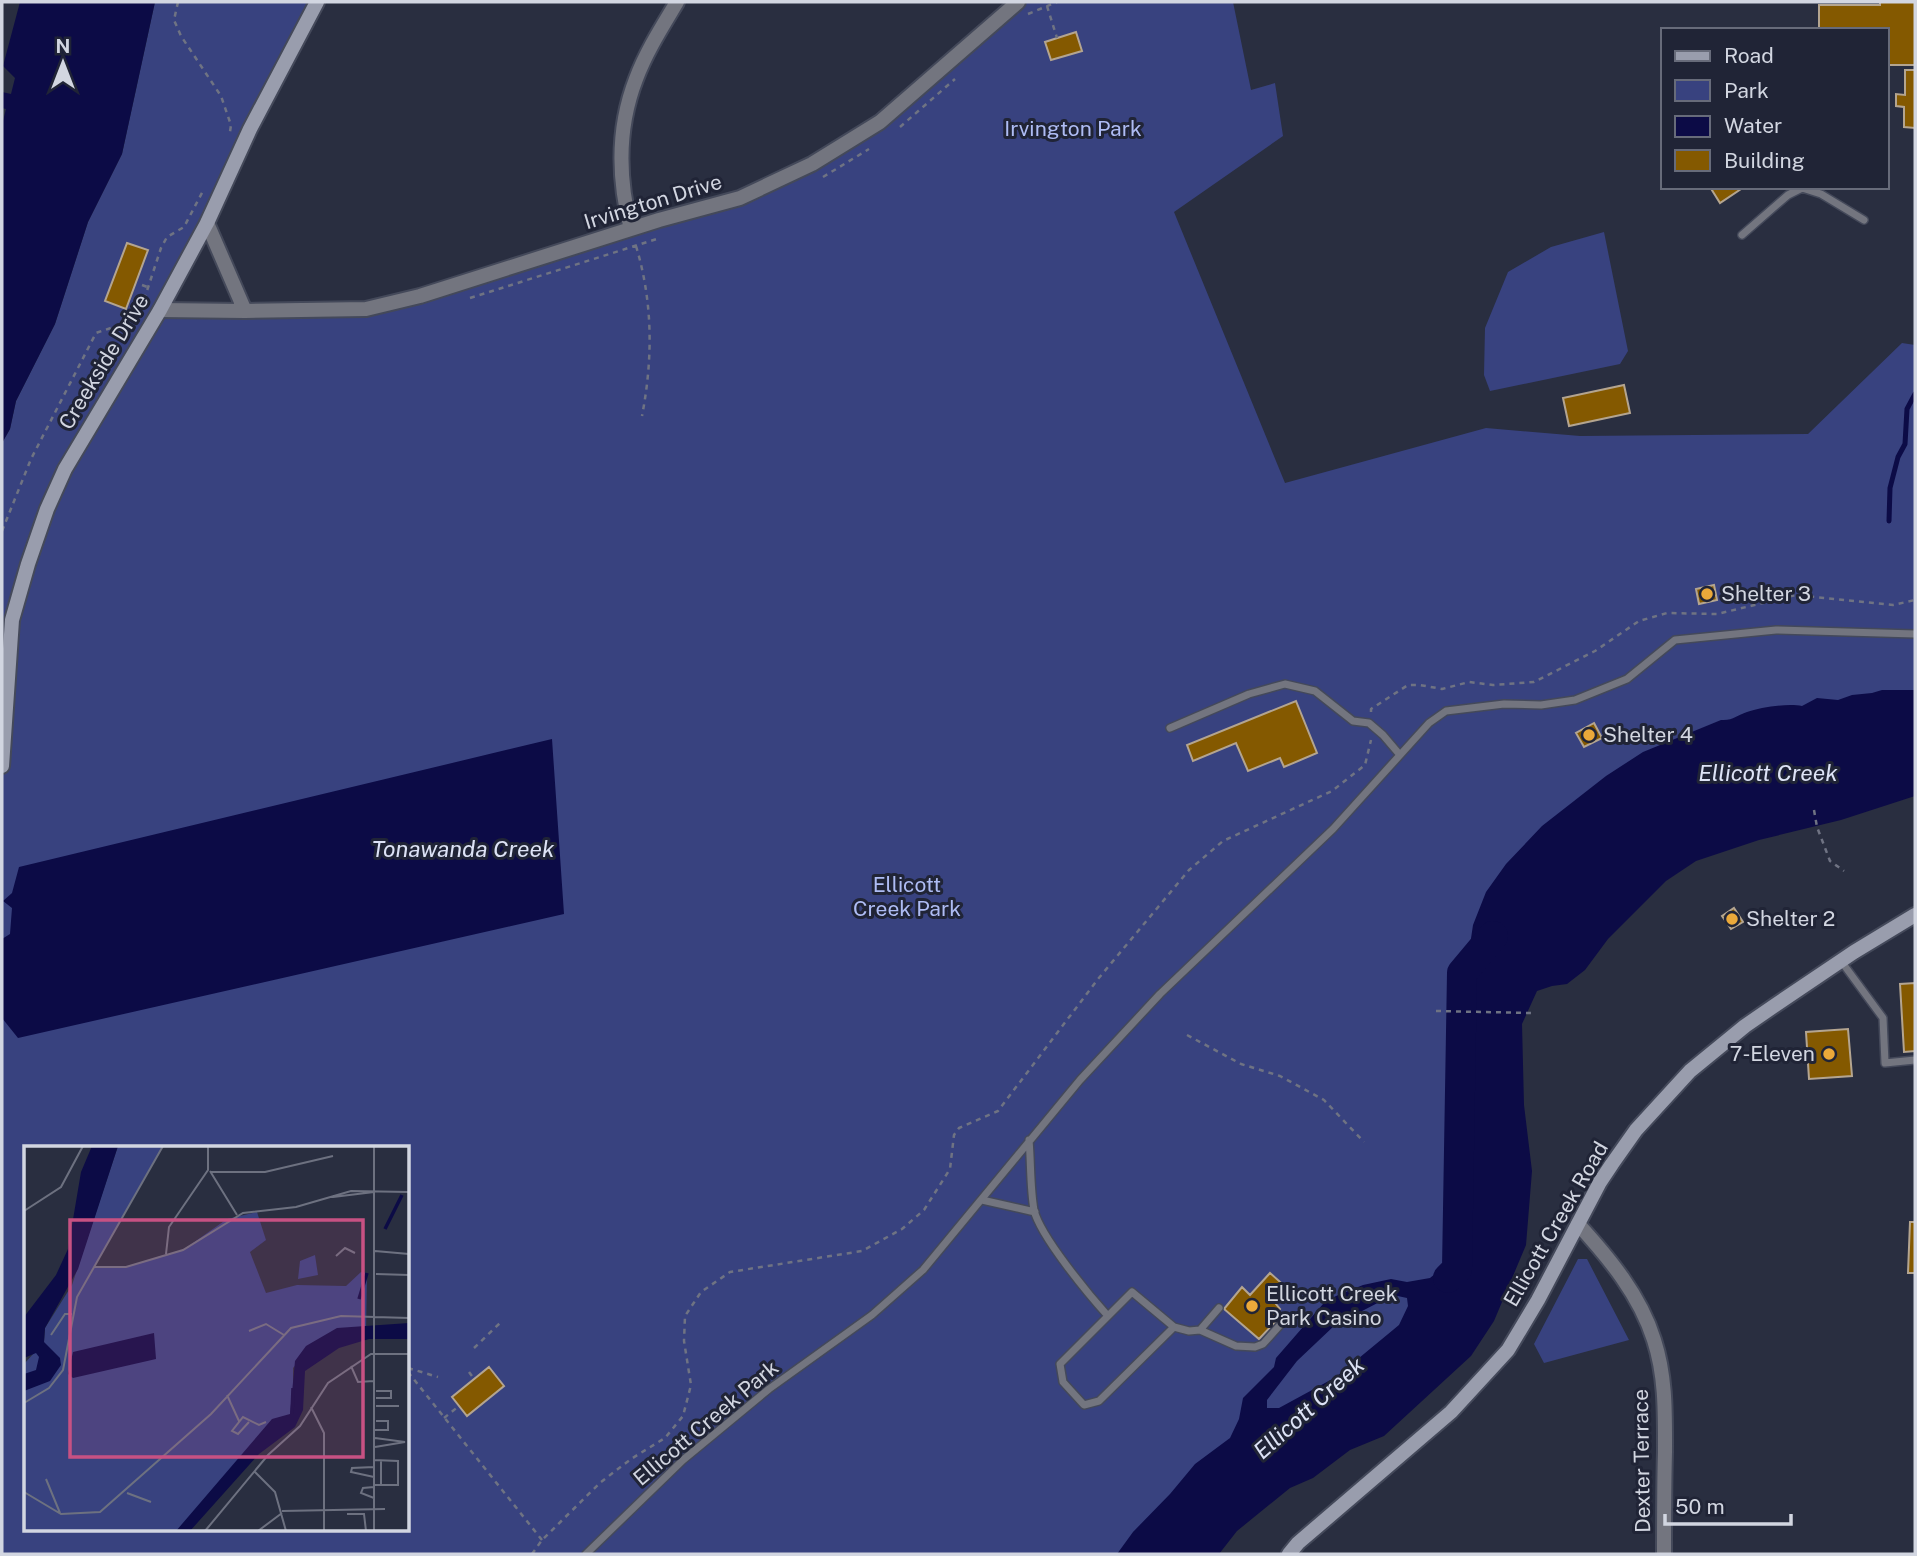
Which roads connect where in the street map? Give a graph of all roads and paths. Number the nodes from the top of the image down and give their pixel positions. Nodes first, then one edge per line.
1 (178, 2) edge
2 (317, 2) edge
3 (677, 2) edge
4 (1018, 2) edge
5 (1047, 6) dead end
6 (1057, 38) dead end
7 (230, 134) dead end
8 (209, 179) dead end
9 (1800, 189) edge
10 (1805, 189) edge
11 (1864, 220) dead end
12 (207, 223) junction
13 (631, 229) junction
14 (1742, 236) dead end
15 (160, 310) junction
16 (245, 311) junction
17 (642, 416) dead end
18 (2, 531) edge
19 (7, 620) edge
20 (1915, 634) edge
21 (1170, 728) dead end
22 (1400, 755) junction
23 (2, 766) edge
24 (1814, 810) dead end
25 (1844, 871) dead end
26 (1915, 915) edge
27 (1915, 922) edge
28 (1890, 931) junction
29 (1841, 960) junction
30 (1436, 1011) dead end
31 (1531, 1013) dead end
32 (1187, 1035) dead end
33 (1915, 1060) edge
34 (1029, 1140) junction
35 (1364, 1142) dead end
36 (982, 1200) junction
37 (1035, 1212) junction
38 (1578, 1224) junction
39 (1219, 1308) dead end
40 (1108, 1316) junction
41 (499, 1323) dead end
42 (1281, 1324) dead end
43 (1174, 1327) junction
44 (1200, 1330) junction
45 (474, 1348) dead end
46 (410, 1370) edge
47 (468, 1372) dead end
48 (410, 1373) edge
49 (438, 1377) dead end
50 (474, 1379) dead end
51 (460, 1406) dead end
52 (444, 1418) junction
53 (542, 1540) dead end
54 (586, 1554) edge
55 (1289, 1554) edge
56 (1664, 1554) edge

1 - 7 path
2 - 12 street, Creekside Drive
3 - 13 street
4 - 13 street, Irvington Drive
5 - 6 path
8 - 18 path
9 - 14 lane
10 - 11 lane
12 - 15 street, Creekside Drive
12 - 16 street
13 - 16 street, Irvington Drive
13 - 17 path
15 - 16 street, Irvington Drive
15 - 19 street, Creekside Drive
19 - 23 street, Creekside Drive
20 - 22 lane, Ellicott Creek Park
21 - 22 lane
22 - 34 lane, Ellicott Creek Park
24 - 25 path
26 - 28 street, Ellicott Creek Road
27 - 28 street
28 - 29 street, Ellicott Creek Road
29 - 33 lane
29 - 38 street, Ellicott Creek Road
30 - 31 path
32 - 35 path
34 - 36 lane, Ellicott Creek Park
34 - 37 lane
36 - 37 lane
36 - 54 lane, Ellicott Creek Park
37 - 40 lane
38 - 55 street, Ellicott Creek Road
38 - 56 street, Dexter Terrace
39 - 44 lane
40 - 43 lane
40 - 43 lane
41 - 45 path
42 - 44 lane
43 - 44 lane
46 - 49 path
47 - 50 path
48 - 52 path
51 - 52 path
52 - 53 path

